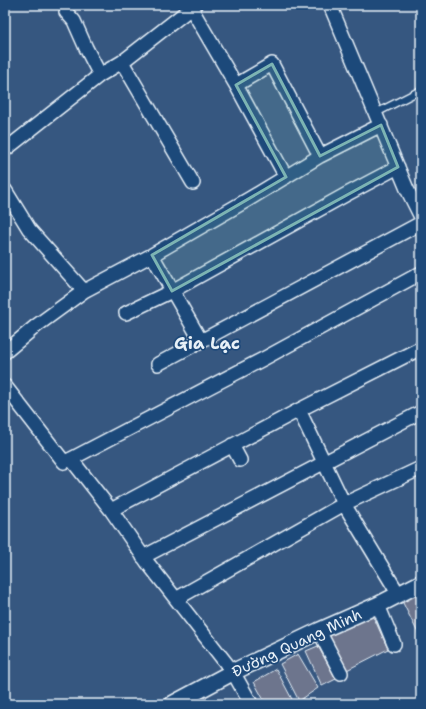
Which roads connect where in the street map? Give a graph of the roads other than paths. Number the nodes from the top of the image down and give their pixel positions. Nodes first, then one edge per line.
1 (330, 5) edge
2 (193, 7) edge
3 (66, 12) dead end
4 (122, 62) junction
5 (100, 75) junction
6 (236, 85) junction
7 (421, 90) edge
8 (378, 119) junction
9 (5, 150) edge
10 (320, 156) junction
11 (398, 167) junction
12 (286, 177) junction
13 (193, 184) dead end
14 (5, 190) edge
15 (421, 217) edge
16 (421, 223) edge
17 (152, 255) junction
18 (421, 273) edge
19 (84, 291) junction
20 (172, 291) junction
21 (126, 313) dead end
22 (201, 341) junction
23 (421, 348) edge
24 (5, 352) edge
25 (158, 364) dead end
26 (5, 386) edge
27 (299, 410) junction
28 (421, 412) edge
29 (232, 445) junction
30 (72, 459) junction
31 (240, 460) dead end
32 (324, 463) junction
33 (421, 468) edge
34 (344, 504) junction
35 (111, 510) junction
36 (143, 557) junction
37 (421, 583) edge
38 (399, 595) junction
39 (176, 599) junction
40 (378, 605) junction
41 (319, 631) junction
42 (394, 644) dead end
43 (233, 672) junction
44 (341, 673) dead end
45 (173, 704) edge
46 (251, 704) edge

1 - 8 street
2 - 4 street
2 - 6 street
3 - 5 street
4 - 5 street
4 - 13 street
5 - 9 street
6 - 10 street
6 - 12 street
7 - 8 lane
8 - 10 street
8 - 11 street
10 - 12 street
11 - 15 street
11 - 20 street
12 - 17 street
14 - 19 street
16 - 22 street
17 - 19 street
17 - 20 street
18 - 30 street
19 - 24 street
20 - 21 street
20 - 22 street
22 - 25 street
23 - 27 street
26 - 30 street
27 - 29 street
27 - 32 street
28 - 32 street
29 - 31 street
29 - 35 street
30 - 35 street
32 - 34 street
32 - 36 street
33 - 34 street
34 - 38 street
34 - 39 street
35 - 36 street
36 - 39 street
37 - 38 street, Đường Quang Minh
38 - 40 street, Đường Quang Minh
39 - 43 street
40 - 41 street, Đường Quang Minh
40 - 42 street
41 - 43 street, Đường Quang Minh
41 - 44 street
43 - 45 street, Đường Quang Minh
43 - 46 street

